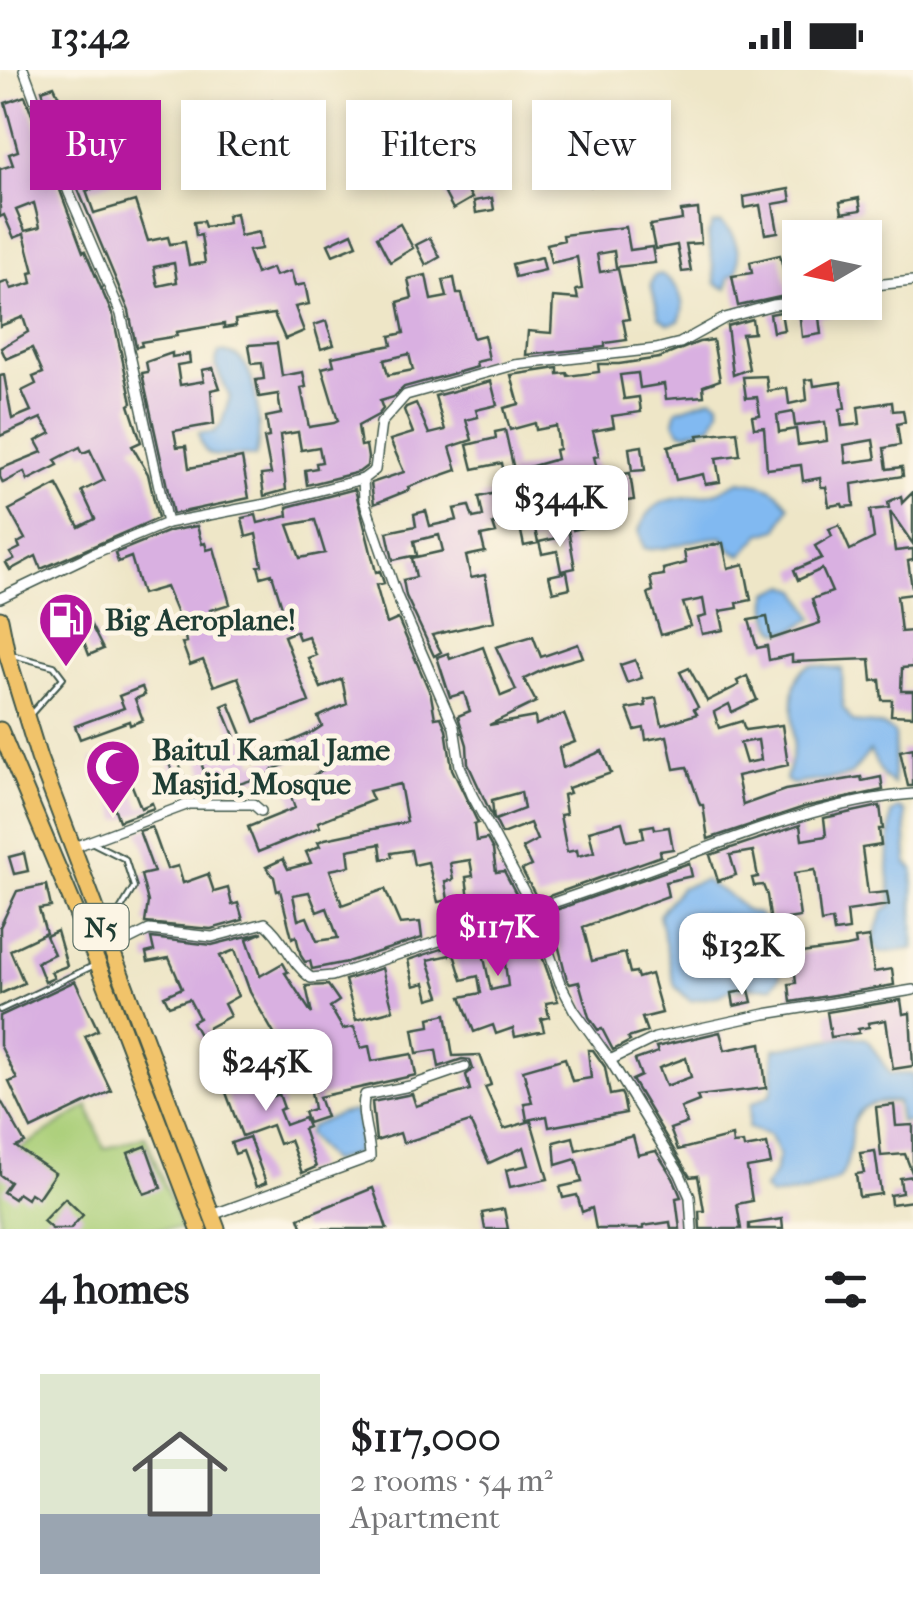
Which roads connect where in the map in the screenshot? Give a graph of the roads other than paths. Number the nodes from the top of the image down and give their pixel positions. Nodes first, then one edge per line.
1 (24, 70) edge
2 (913, 282) edge
3 (882, 285) edge
4 (782, 304) edge
5 (363, 479) junction
6 (167, 523) junction
7 (0, 598) edge
8 (0, 619) edge
9 (7, 654) junction
10 (26, 719) junction
11 (0, 730) edge
12 (913, 794) edge
13 (261, 812) dead end
14 (91, 841) junction
15 (74, 846) junction
16 (534, 910) junction
17 (107, 944) junction
18 (98, 964) junction
19 (913, 990) edge
20 (0, 1010) edge
21 (610, 1060) junction
22 (465, 1068) dead end
23 (215, 1222) edge
24 (198, 1229) edge
25 (692, 1229) edge

1 - 6 street
2 - 3 street
4 - 5 street
5 - 6 street
5 - 16 street
6 - 7 street
8 - 9 highway, N5
9 - 10 highway, N5
9 - 10 lane
10 - 15 highway, N5
11 - 18 highway, N5
12 - 16 street
13 - 14 street
14 - 15 street
14 - 17 lane
15 - 17 highway, N5
16 - 17 street
16 - 21 street
17 - 23 highway, N5
18 - 20 lane
18 - 24 highway, N5
19 - 21 street
21 - 25 street
22 - 23 street

